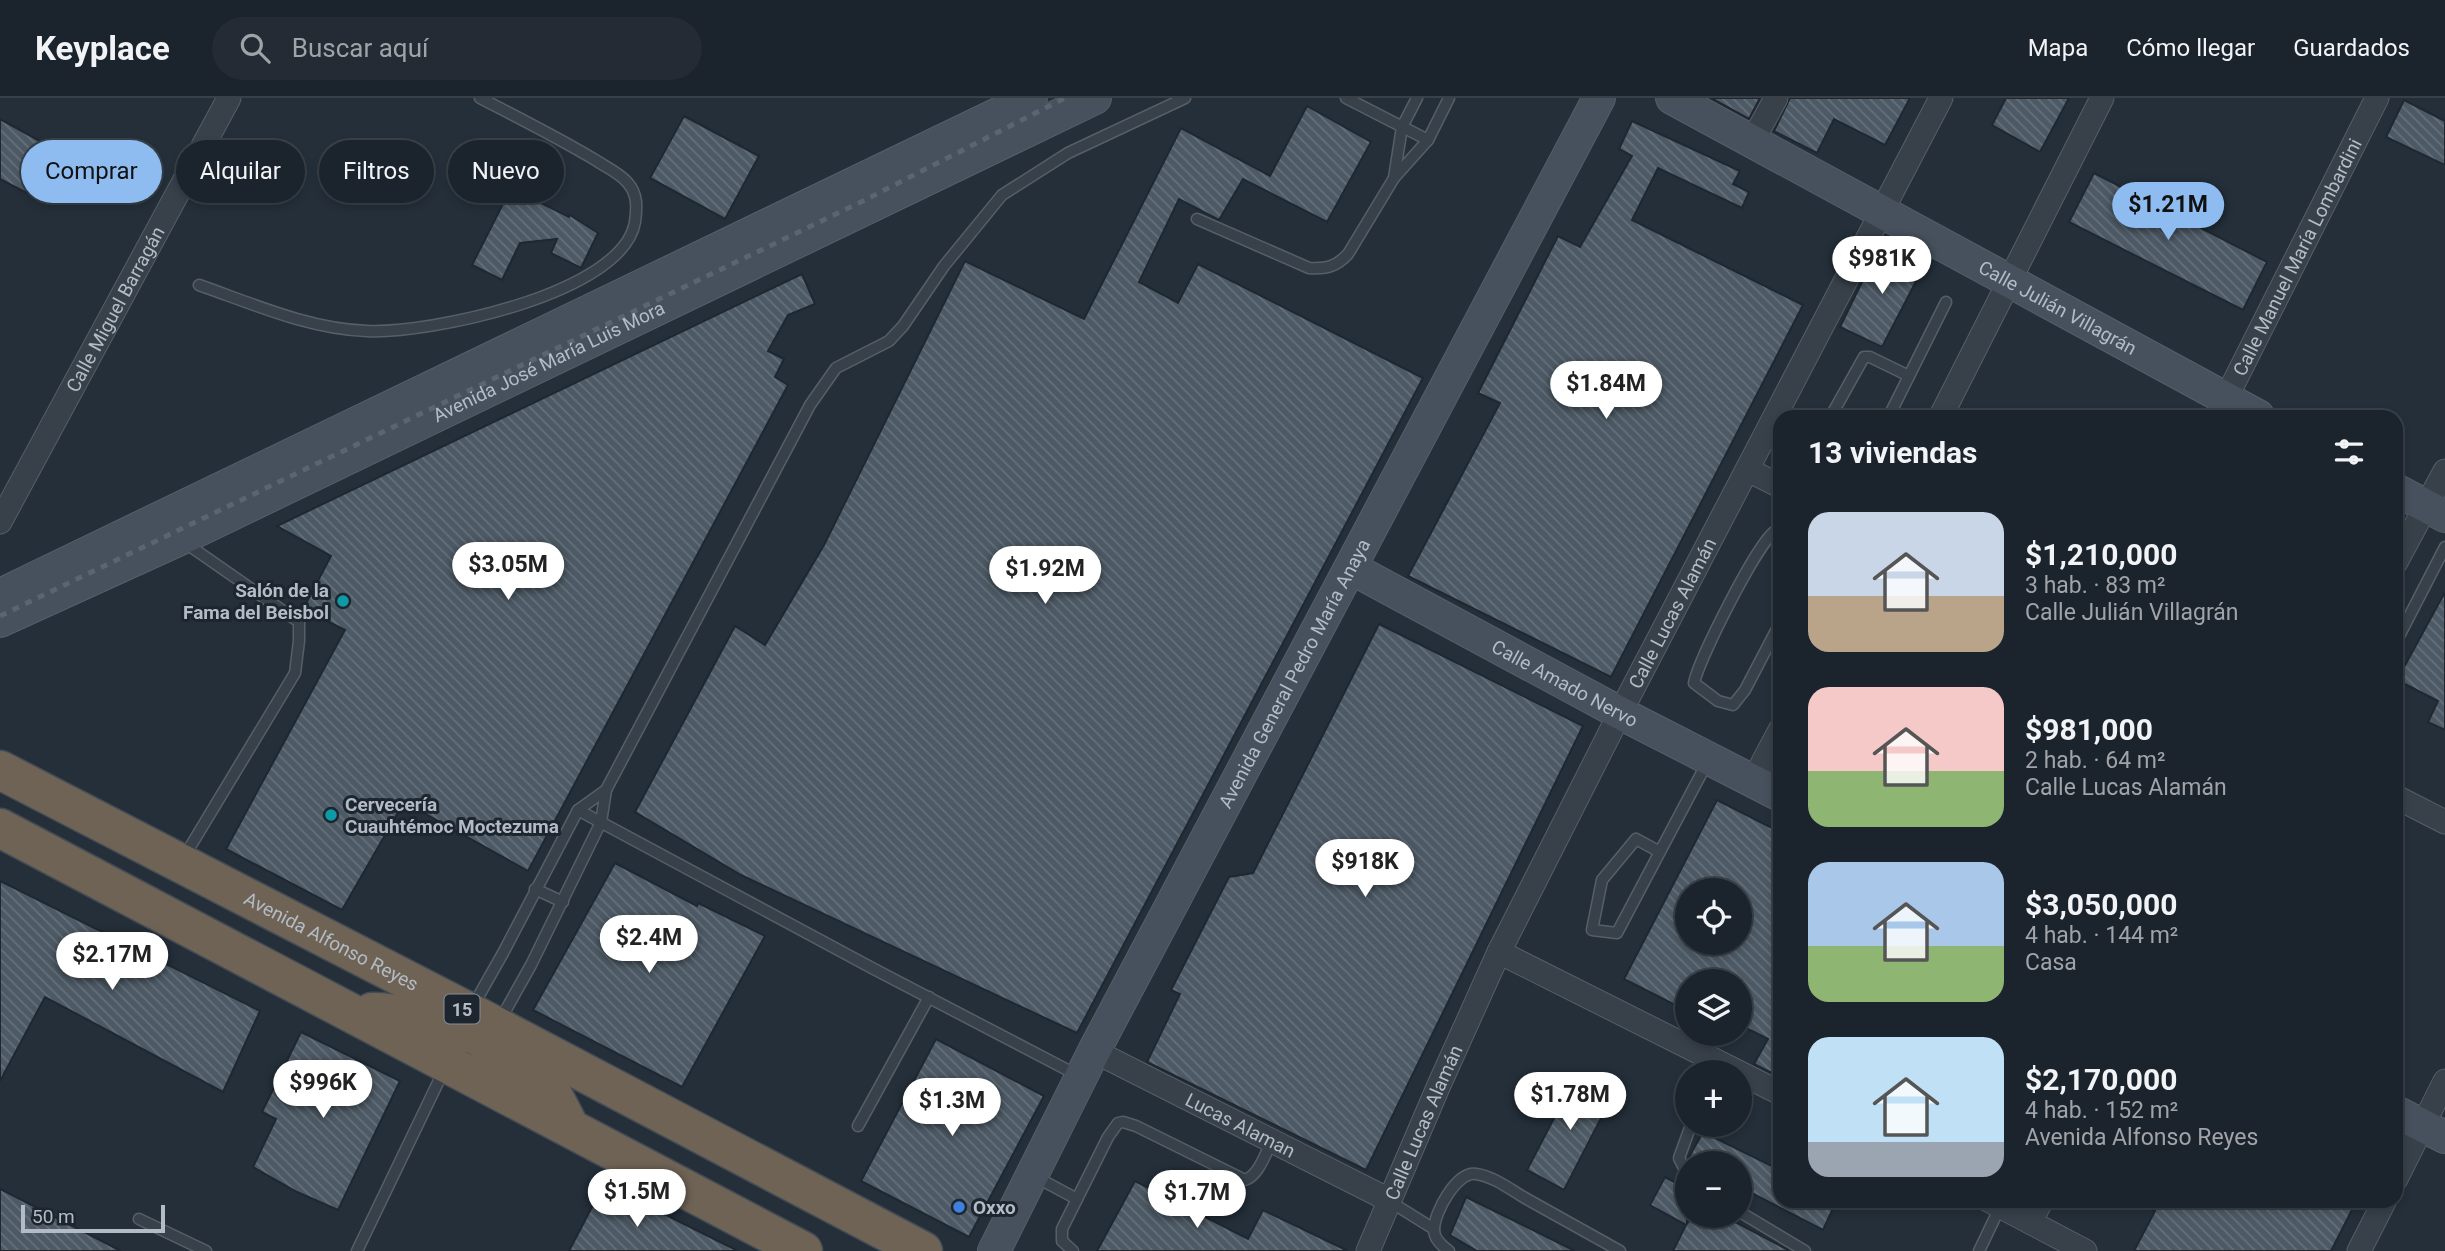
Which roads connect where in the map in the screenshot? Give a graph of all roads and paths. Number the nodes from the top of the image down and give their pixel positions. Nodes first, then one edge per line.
1 (229, 98) edge
2 (480, 98) edge
3 (1031, 98) edge
4 (1185, 98) edge
5 (1346, 98) edge
6 (1417, 98) edge
7 (1449, 98) edge
8 (1599, 98) edge
9 (1672, 98) edge
10 (1776, 98) edge
11 (1941, 98) edge
12 (2102, 98) edge
13 (2377, 98) edge
14 (1075, 102) edge
15 (1402, 127) junction
16 (1428, 140) junction
17 (1753, 140) junction
18 (1394, 178) junction
19 (1881, 213) junction
20 (1197, 219) dead end
21 (2010, 280) junction
22 (199, 285) dead end
23 (1946, 302) dead end
24 (1909, 376) junction
25 (2221, 408) edge
26 (1779, 410) edge
27 (1834, 410) edge
28 (1892, 410) edge
29 (1944, 410) edge
30 (1773, 422) edge
31 (1748, 470) junction
32 (2445, 471) edge
33 (1773, 482) edge
34 (2403, 493) edge
35 (2436, 511) edge
36 (0, 522) edge
37 (1773, 532) edge
38 (180, 539) junction
39 (2445, 547) edge
40 (2403, 553) edge
41 (1351, 568) junction
42 (0, 595) edge
43 (0, 621) edge
44 (2403, 628) edge
45 (1773, 637) edge
46 (1620, 713) junction
47 (1710, 759) junction
48 (1773, 759) edge
49 (0, 770) edge
50 (1766, 788) edge
51 (606, 790) junction
52 (2403, 801) edge
53 (578, 810) junction
54 (601, 822) junction
55 (2445, 822) edge
56 (0, 828) edge
57 (1660, 852) junction
58 (65, 863) junction
59 (181, 863) junction
60 (536, 889) junction
61 (562, 902) junction
62 (1499, 952) junction
63 (929, 997) junction
64 (349, 1013) junction
65 (480, 1024) junction
66 (1704, 1060) edge
67 (446, 1064) junction
68 (1088, 1064) junction
69 (2445, 1081) edge
70 (1752, 1082) edge
71 (1773, 1090) edge
72 (2421, 1125) edge
73 (858, 1126) dead end
74 (571, 1130) junction
75 (1272, 1141) junction
76 (2403, 1164) edge
77 (1032, 1174) junction
78 (1077, 1199) junction
79 (1389, 1200) junction
80 (1993, 1208) edge
81 (2002, 1208) edge
82 (2038, 1208) edge
83 (2381, 1208) edge
84 (139, 1219) dead end
85 (1752, 1219) edge
86 (2030, 1222) junction
87 (1434, 1229) junction
88 (206, 1251) edge
89 (357, 1251) edge
90 (803, 1251) edge
91 (923, 1251) edge
92 (994, 1251) edge
93 (1073, 1251) edge
94 (1368, 1251) edge
95 (1449, 1251) edge
96 (1620, 1251) edge
97 (1805, 1251) edge
98 (1979, 1251) edge
99 (2085, 1251) edge
100 (2360, 1251) edge

1 - 36 street, Calle Miguel Barragán
2 - 22 lane
3 - 42 street, Avenida José María Luis Mora
4 - 51 lane
5 - 15 lane
6 - 15 lane
7 - 16 lane
8 - 41 street, Avenida General Pedro María Anaya
9 - 17 street, Calle Julián Villagrán
10 - 17 street
11 - 19 street, Calle Lucas Alamán
12 - 21 street
13 - 25 street, Calle Manuel María Lombardini
14 - 38 street, Avenida José María Luis Mora
15 - 16 lane
15 - 18 lane
16 - 18 lane
17 - 19 street, Calle Julián Villagrán
18 - 20 lane
19 - 21 street, Calle Julián Villagrán
19 - 26 street, Calle Lucas Alamán
21 - 25 street, Calle Julián Villagrán
21 - 29 street
23 - 24 lane
24 - 27 lane
24 - 28 lane
30 - 31 street, Calle Lucas Alamán
31 - 33 street
31 - 46 street, Calle Lucas Alamán
32 - 35 street
34 - 35 street
35 - 40 street
37 - 45 lane
38 - 43 street, Avenida José María Luis Mora
38 - 59 lane
39 - 44 lane
41 - 46 street, Calle Amado Nervo
41 - 68 street, Avenida General Pedro María Anaya
46 - 47 street, Calle Amado Nervo
46 - 62 street, Calle Lucas Alamán
47 - 50 street, Calle Amado Nervo
47 - 57 lane
48 - 50 street
49 - 59 highway, Avenida Alfonso Reyes / 15
51 - 53 lane
51 - 54 lane
52 - 55 street
53 - 54 lane
53 - 60 lane
54 - 61 lane
54 - 63 lane
56 - 58 highway
57 - 57 lane
58 - 59 highway
58 - 64 highway
59 - 65 highway, Avenida Alfonso Reyes / 15
60 - 61 lane
60 - 65 lane
61 - 65 lane
62 - 66 street
62 - 79 street, Calle Lucas Alamán
63 - 68 lane
63 - 73 lane
64 - 65 highway
64 - 67 highway
65 - 74 highway
65 - 91 highway, Avenida Alfonso Reyes / 15
67 - 74 highway
67 - 89 lane
68 - 75 street, Lucas Alaman
68 - 77 street, Avenida General Pedro María Anaya
69 - 72 street
70 - 71 street
72 - 76 street
74 - 90 highway
75 - 78 lane
75 - 79 street, Lucas Alaman
77 - 78 lane
77 - 92 street, Avenida General Pedro María Anaya
78 - 93 lane
79 - 87 lane
79 - 94 street, Calle Lucas Alamán
80 - 98 lane
81 - 86 street
82 - 86 street
83 - 100 street
84 - 88 lane
85 - 97 lane
86 - 99 street
87 - 95 lane
87 - 96 lane

